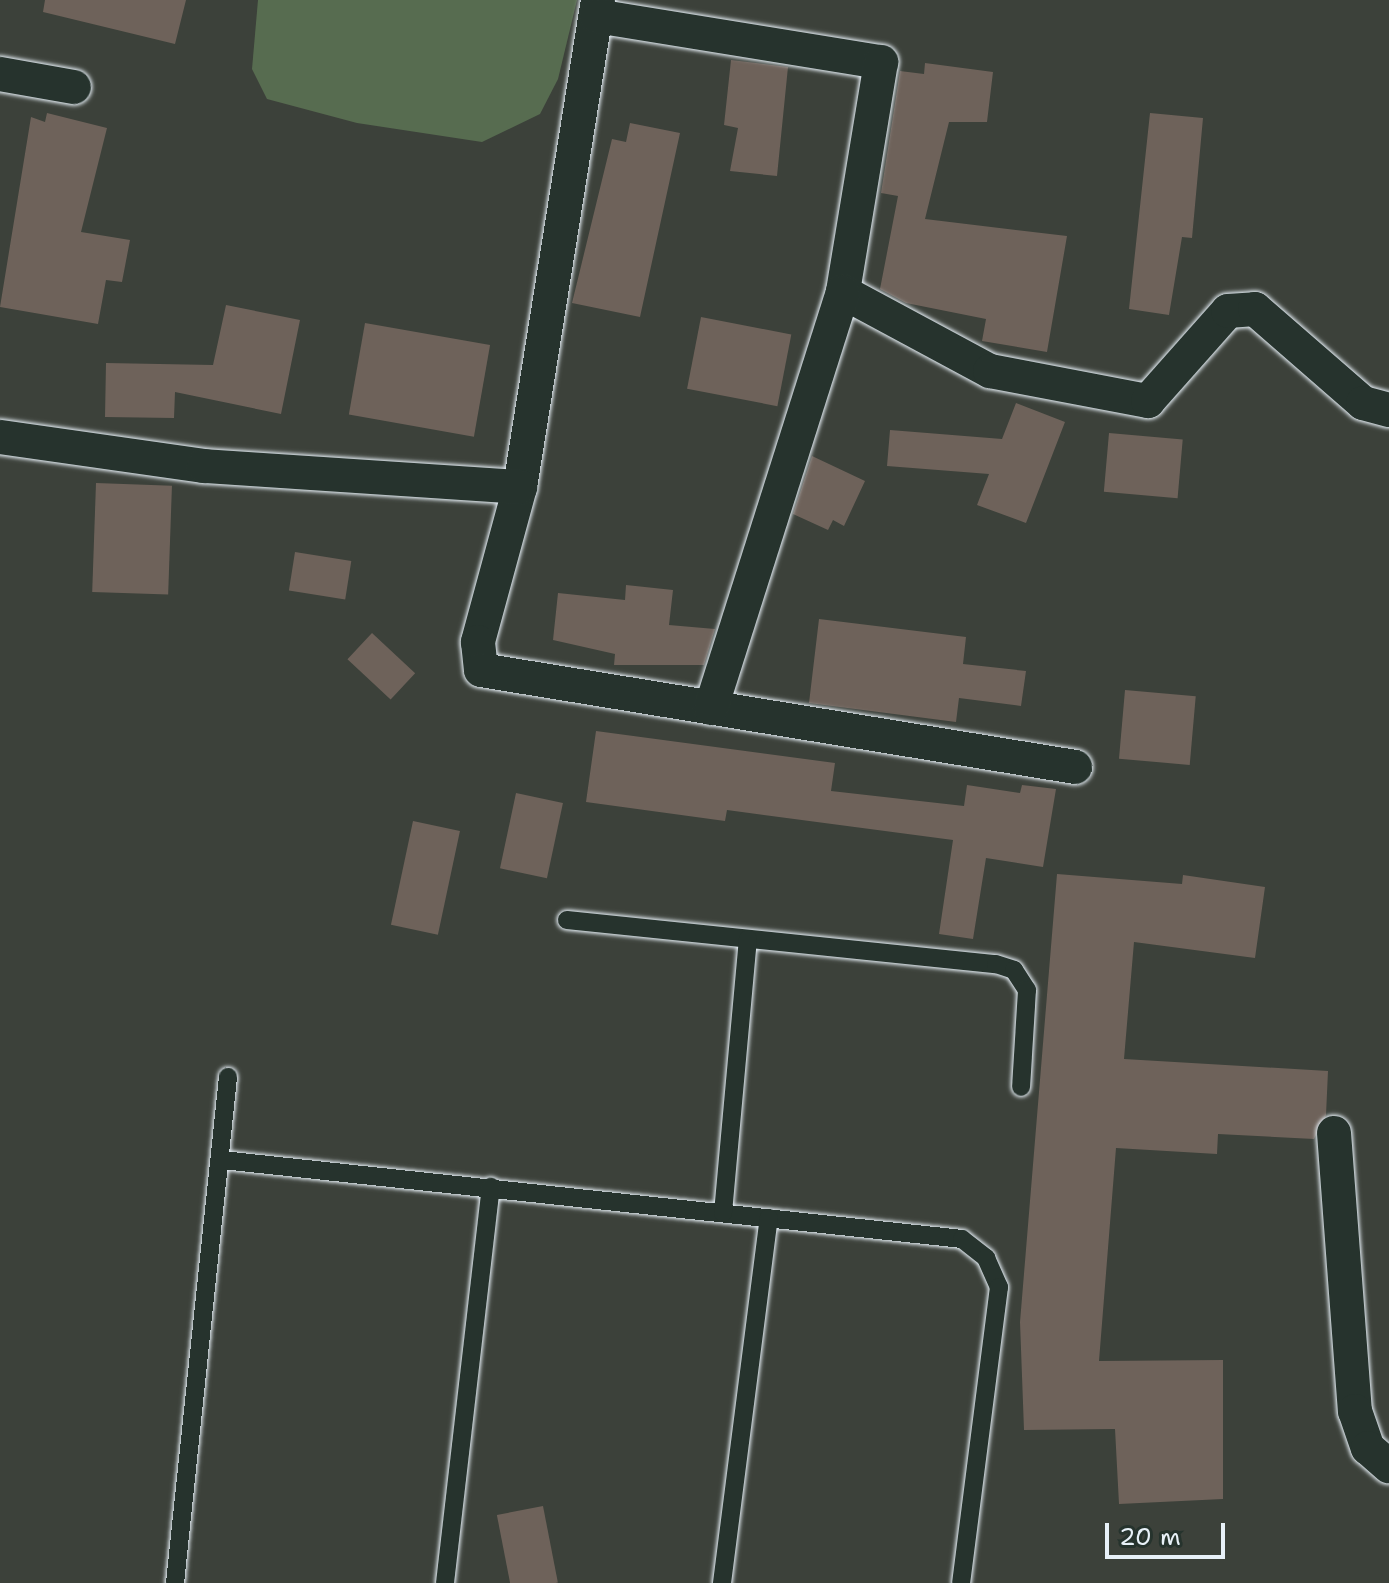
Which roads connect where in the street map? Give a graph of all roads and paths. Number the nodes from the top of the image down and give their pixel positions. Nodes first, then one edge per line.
1 (597, 8) edge
2 (0, 74) edge
3 (74, 87) dead end
4 (843, 292) junction
5 (1389, 410) edge
6 (0, 437) edge
7 (520, 487) junction
8 (711, 708) junction
9 (1075, 767) dead end
10 (567, 920) dead end
11 (748, 939) junction
12 (228, 1077) dead end
13 (1021, 1087) dead end
14 (1334, 1133) dead end
15 (222, 1160) junction
16 (491, 1187) junction
17 (723, 1213) junction
18 (769, 1218) junction
19 (1389, 1466) edge
20 (175, 1583) edge
21 (445, 1583) edge
22 (722, 1583) edge
23 (961, 1583) edge

1 - 4 street
1 - 7 street
2 - 3 street
4 - 5 street
4 - 8 street
6 - 7 street
7 - 8 street
8 - 9 street
10 - 11 lane
11 - 13 lane
11 - 17 lane
12 - 15 lane
14 - 19 street
15 - 16 lane
15 - 20 lane
16 - 17 lane
16 - 21 lane
17 - 18 lane
18 - 22 lane
18 - 23 lane

